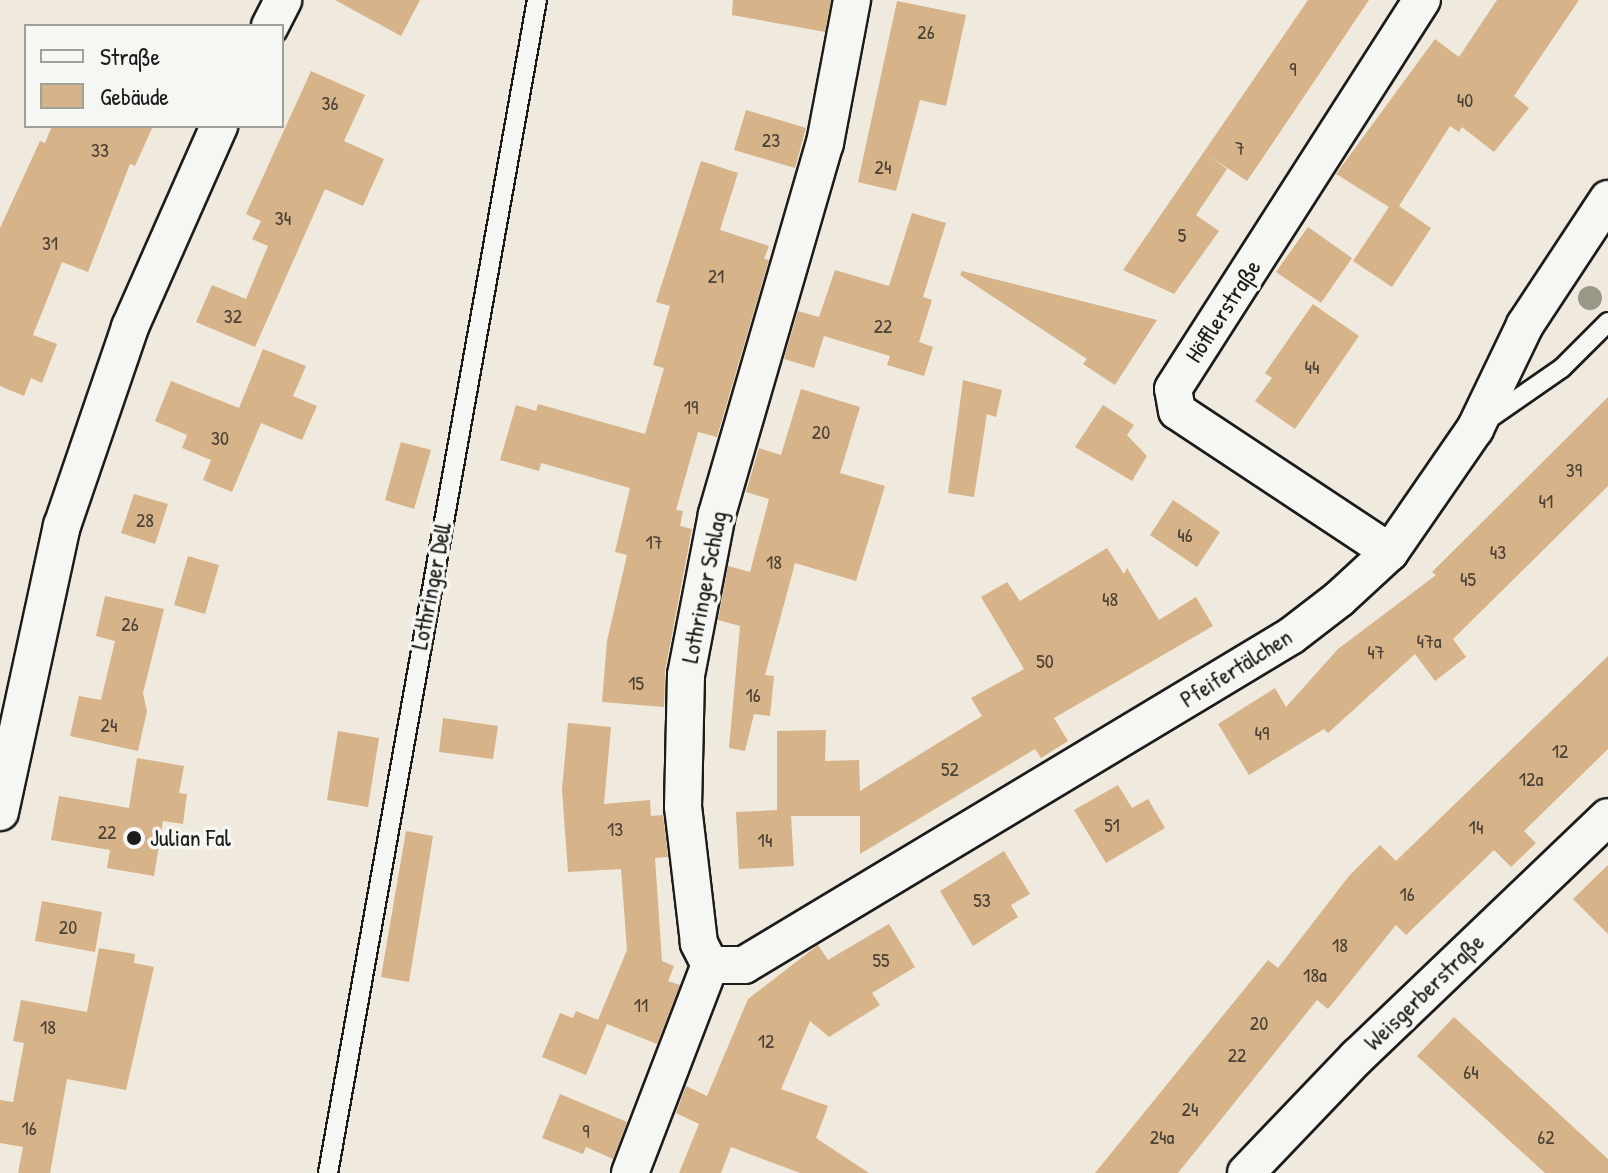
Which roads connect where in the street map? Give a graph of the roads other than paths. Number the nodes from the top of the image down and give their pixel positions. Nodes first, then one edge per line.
1 (283, 0) edge
2 (537, 0) edge
3 (852, 0) edge
4 (1422, 0) edge
5 (271, 24) edge
6 (218, 128) edge
7 (1608, 199) edge
8 (1608, 322) edge
9 (1475, 429) junction
10 (1390, 552) junction
11 (0, 812) edge
12 (1608, 817) edge
13 (710, 965) junction
14 (328, 1173) edge
15 (630, 1173) edge
16 (1246, 1173) edge

1 - 5 street
2 - 14 lane, Lothringer Dell
3 - 13 street, Lothringer Schlag
4 - 10 street, Höfflerstraße
6 - 11 street
7 - 9 street, Pfeifertälchen
8 - 9 lane
9 - 10 street, Pfeifertälchen
10 - 13 street, Pfeifertälchen
12 - 16 street, Weisgerberstraße
13 - 15 street

